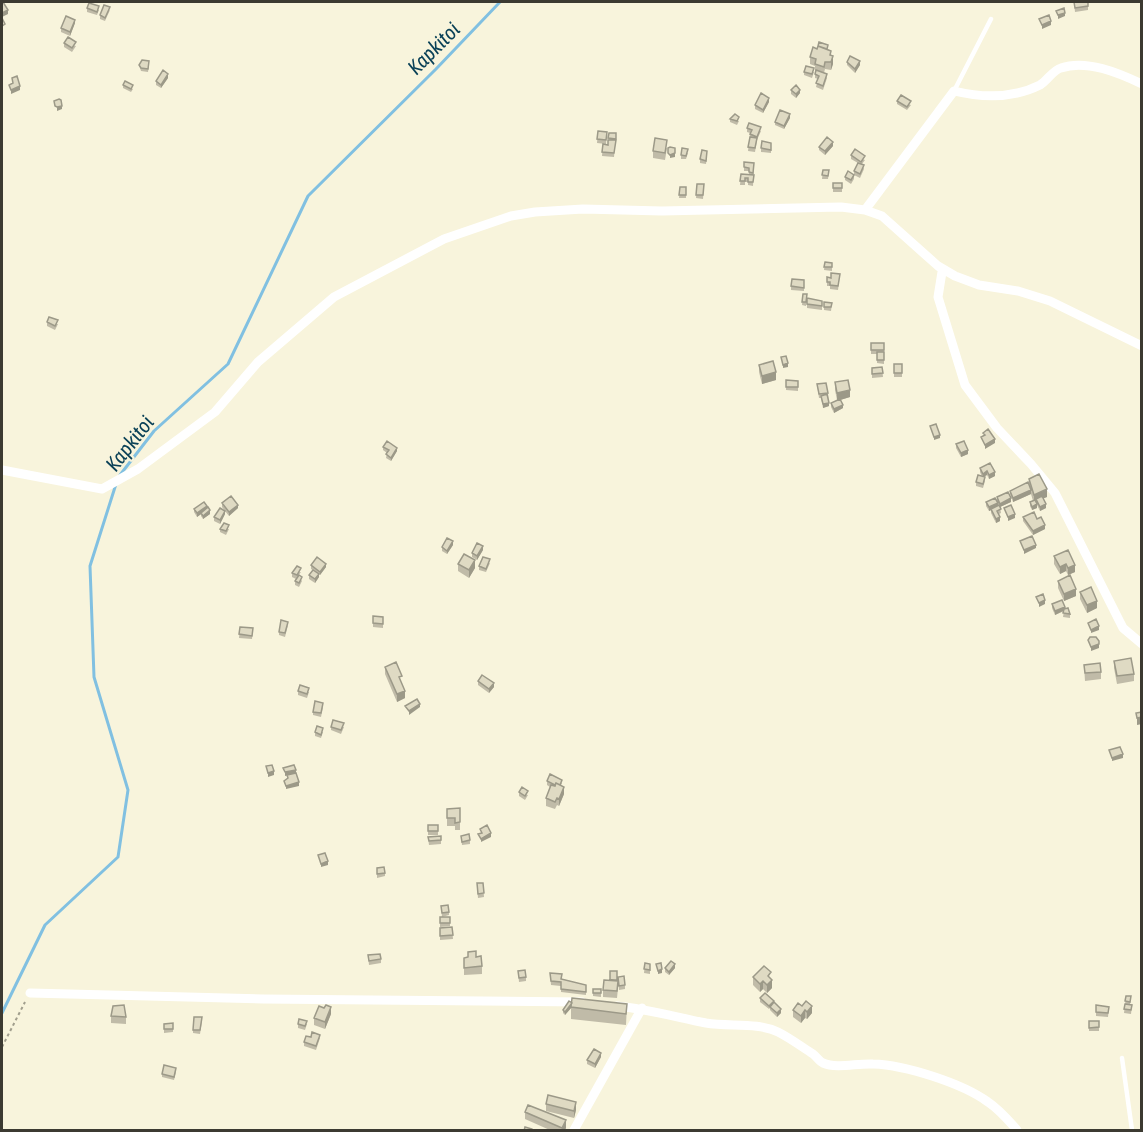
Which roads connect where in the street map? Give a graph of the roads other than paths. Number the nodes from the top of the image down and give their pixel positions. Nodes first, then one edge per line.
1 (991, 19) dead end
2 (1142, 84) edge
3 (954, 91) junction
4 (865, 210) junction
5 (942, 272) dead end
6 (1142, 346) edge
7 (2, 470) edge
8 (1142, 644) edge
9 (30, 993) road end
10 (590, 1003) edge
11 (611, 1005) edge
12 (642, 1008) junction
13 (1122, 1058) dead end
14 (574, 1131) edge
15 (1017, 1131) edge
16 (1131, 1131) edge

1 - 3 lane
2 - 3 street
3 - 4 street
4 - 6 street
4 - 7 street
5 - 8 street
9 - 10 street
11 - 12 street
12 - 14 street
12 - 15 street
13 - 16 lane

